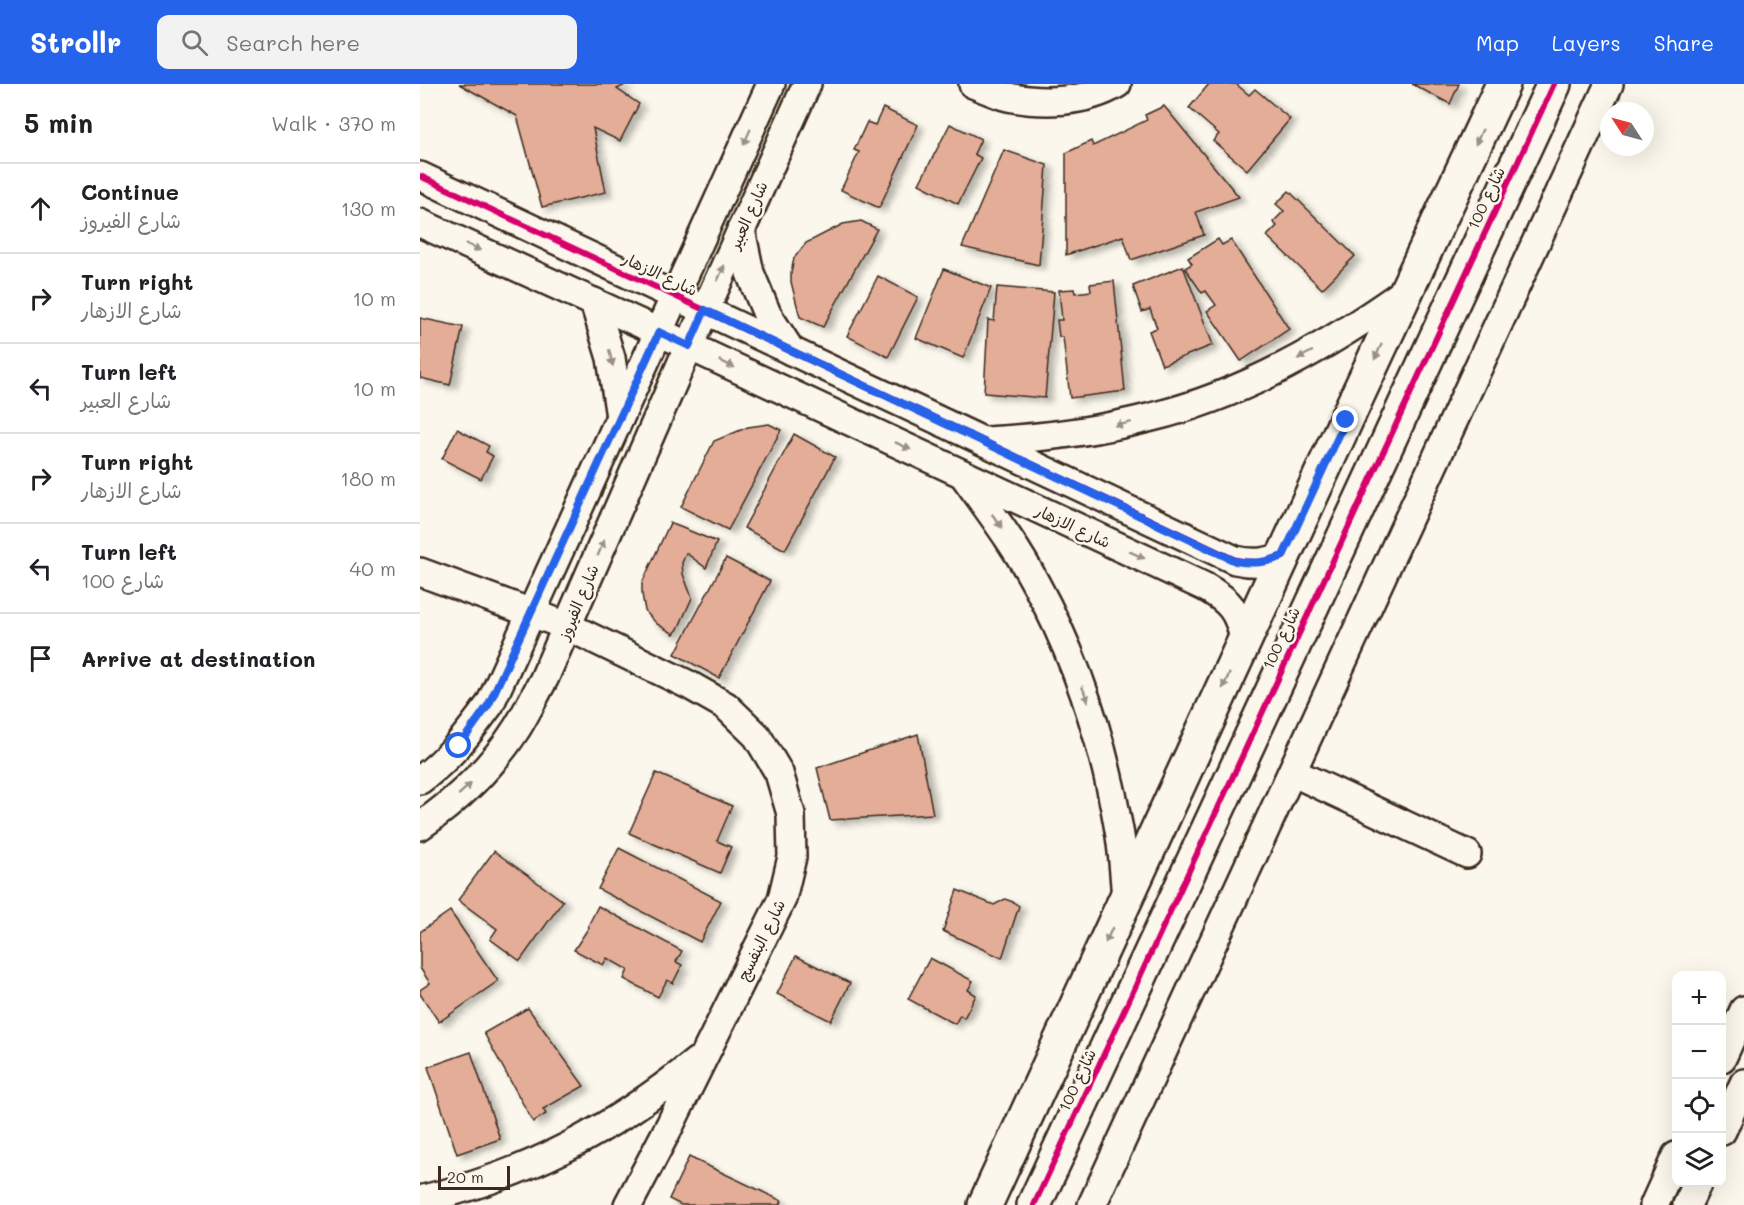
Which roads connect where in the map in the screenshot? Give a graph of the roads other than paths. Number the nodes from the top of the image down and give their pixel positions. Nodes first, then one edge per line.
1 (771, 84) edge
2 (807, 84) edge
3 (973, 84) edge
4 (1117, 84) edge
5 (1503, 84) edge
6 (1554, 84) edge
7 (1609, 84) edge
8 (420, 176) edge
9 (420, 223) edge
10 (741, 230) junction
11 (1407, 290) junction
12 (675, 297) junction
13 (594, 302) junction
14 (705, 310) junction
15 (659, 332) junction
16 (689, 346) junction
17 (791, 351) junction
18 (620, 417) junction
19 (1346, 420) junction
20 (1388, 439) junction
21 (984, 441) junction
22 (962, 474) junction
23 (1220, 553) junction
24 (1283, 556) junction
25 (420, 572) edge
26 (1205, 587) junction
27 (532, 612) junction
28 (567, 626) junction
29 (1244, 640) junction
30 (1292, 772) junction
31 (420, 780) edge
32 (1179, 782) junction
33 (1221, 800) junction
34 (420, 826) edge
35 (1467, 854) dead end
36 (1126, 898) junction
37 (1744, 1010) edge
38 (1726, 1049) edge
39 (704, 1055) junction
40 (1744, 1083) edge
41 (1726, 1122) edge
42 (1672, 1167) edge
43 (1696, 1187) edge
44 (420, 1200) edge
45 (628, 1205) edge
46 (985, 1205) edge
47 (1034, 1205) edge
48 (1092, 1205) edge
49 (1654, 1205) edge
50 (1687, 1205) edge

1 -> 12 street, شارع العبير
2 - 10 street, شارع العبير
3 - 4 street
5 -> 11 street, شارع 100
6 - 20 street, شارع 100
7 - 30 street
8 - 12 street, شارع الازهار
9 -> 13 street, شارع الازهار
14 -> 10 street, شارع العبير
10 - 17 street
11 -> 19 street, شارع 100
11 -> 21 street
12 - 14 street, شارع الازهار
12 - 15 street, شارع العبير
13 - 15 street, شارع الازهار
13 -> 18 street
14 - 16 street, شارع العبير
14 - 17 street, شارع الازهار
15 - 16 street, شارع الازهار
15 - 18 street
16 -> 22 street, شارع الازهار
28 -> 16 street, شارع الفيروز
17 - 21 street, شارع الازهار
18 - 27 street
19 - 20 street
19 - 24 street, شارع 100
20 - 33 street, شارع 100
21 - 23 street, شارع الازهار
22 -> 26 street, شارع الازهار
22 -> 36 street
23 - 24 street, شارع الازهار
23 - 26 street
24 - 29 street, شارع 100
25 - 27 street, شارع البنفسج
26 - 29 street, شارع الازهار
27 - 28 street, شارع البنفسج
27 - 31 street
34 -> 28 street, شارع الفيروز
28 - 39 street, شارع البنفسج
29 -> 32 street, شارع 100
30 - 35 street
30 - 48 street
32 - 33 street
32 - 36 street, شارع 100
33 - 47 street, شارع 100
36 -> 46 street, شارع 100
37 - 38 street
39 - 44 street
39 - 45 street, شارع البنفسج
40 - 41 street
42 - 49 street
43 - 50 street

